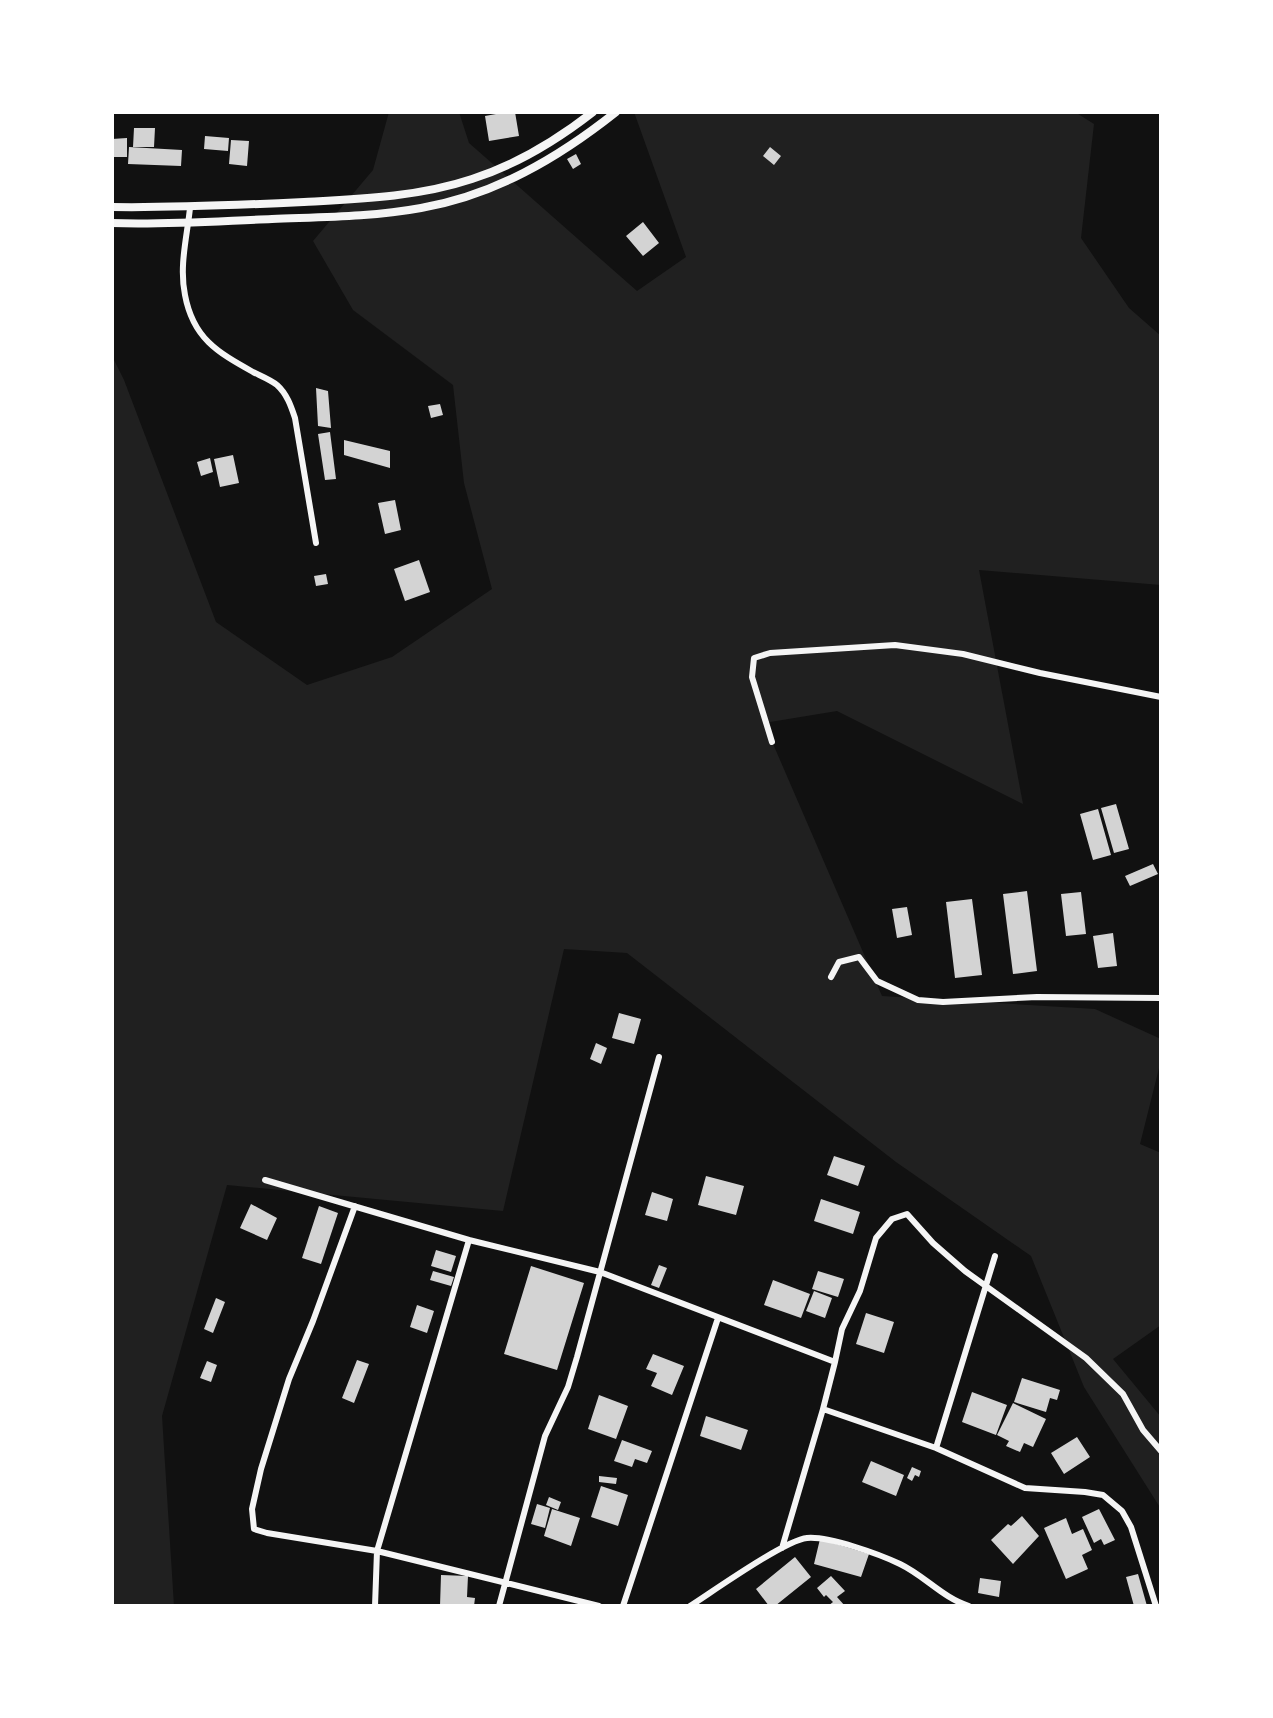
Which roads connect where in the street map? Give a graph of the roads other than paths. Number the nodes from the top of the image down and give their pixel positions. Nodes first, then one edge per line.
1 (593, 112) edge
2 (616, 112) edge
3 (1161, 182) edge
4 (1161, 190) edge
5 (112, 207) edge
6 (190, 208) junction
7 (112, 223) edge
8 (188, 223) junction
9 (316, 543) dead end
10 (1161, 697) edge
11 (772, 742) dead end
12 (831, 977) dead end
13 (1161, 998) edge
14 (659, 1057) dead end
15 (265, 1180) dead end
16 (355, 1206) junction
17 (469, 1240) junction
18 (995, 1256) dead end
19 (600, 1272) junction
20 (986, 1286) junction
21 (718, 1318) junction
22 (835, 1362) junction
23 (823, 1409) junction
24 (936, 1448) junction
25 (1161, 1451) edge
26 (782, 1548) junction
27 (377, 1550) junction
28 (505, 1582) junction
29 (955, 1604) edge
30 (375, 1606) edge
31 (499, 1606) edge
32 (599, 1606) edge
33 (623, 1606) edge
34 (690, 1606) edge
35 (969, 1606) edge
36 (1156, 1606) edge

1 - 6 street
2 - 8 street
3 - 4 lane
5 - 6 street
6 - 8 street
7 - 8 street
8 - 9 street
10 - 11 street
12 - 13 street
14 - 19 street
15 - 16 street
16 - 17 street
16 - 27 street
17 - 19 street
17 - 27 street
18 - 20 street
19 - 21 street
19 - 28 street
20 - 22 street
20 - 24 street
20 - 25 street
21 - 22 street
21 - 33 street
22 - 23 street
23 - 24 street
23 - 26 street
24 - 36 street
26 - 29 street
26 - 34 street
27 - 28 street
27 - 30 street
28 - 31 street
28 - 32 street
29 - 35 street

